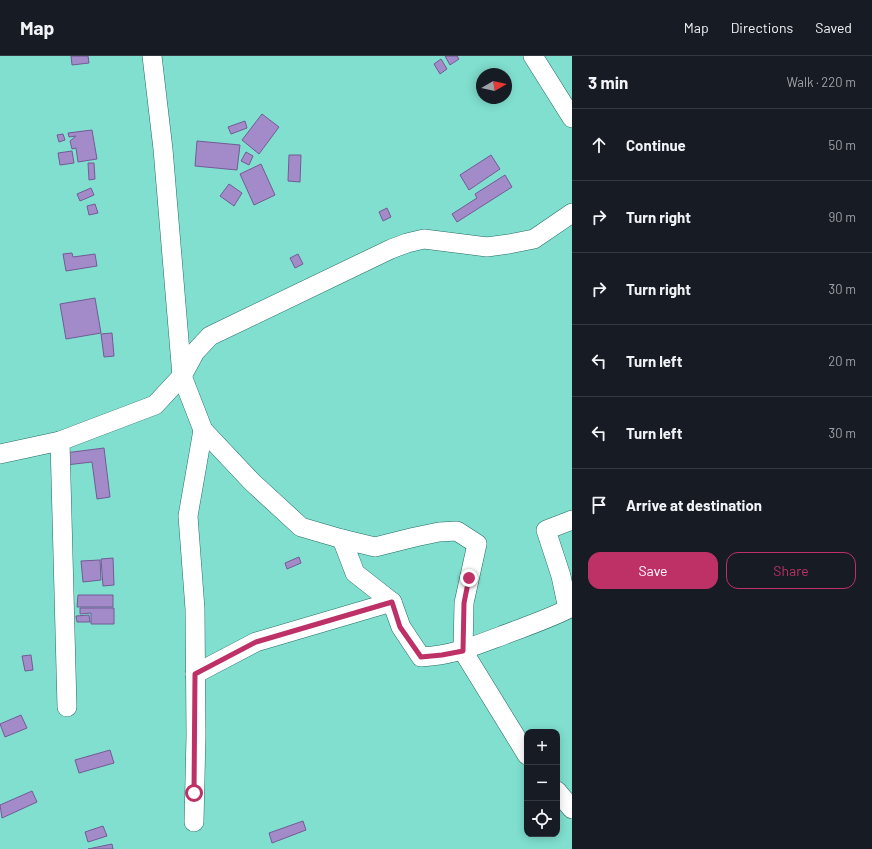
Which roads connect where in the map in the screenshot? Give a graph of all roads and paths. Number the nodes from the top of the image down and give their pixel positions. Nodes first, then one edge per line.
1 (152, 56) edge
2 (533, 56) edge
3 (572, 118) edge
4 (572, 213) edge
5 (182, 376) junction
6 (203, 430) junction
7 (60, 441) junction
8 (0, 454) edge
9 (572, 520) edge
10 (342, 539) junction
11 (392, 602) junction
12 (463, 651) junction
13 (195, 674) junction
14 (67, 707) dead end
15 (524, 750) edge
16 (560, 795) edge
17 (572, 809) edge
18 (194, 822) dead end

1 - 5 street
2 - 3 street
4 - 5 street
5 - 6 street
5 - 7 street
6 - 10 street
6 - 13 street
7 - 8 street
7 - 14 street
9 - 12 street
10 - 11 street
10 - 12 street
11 - 12 street
11 - 13 street
12 - 15 street
13 - 18 street
16 - 17 street

